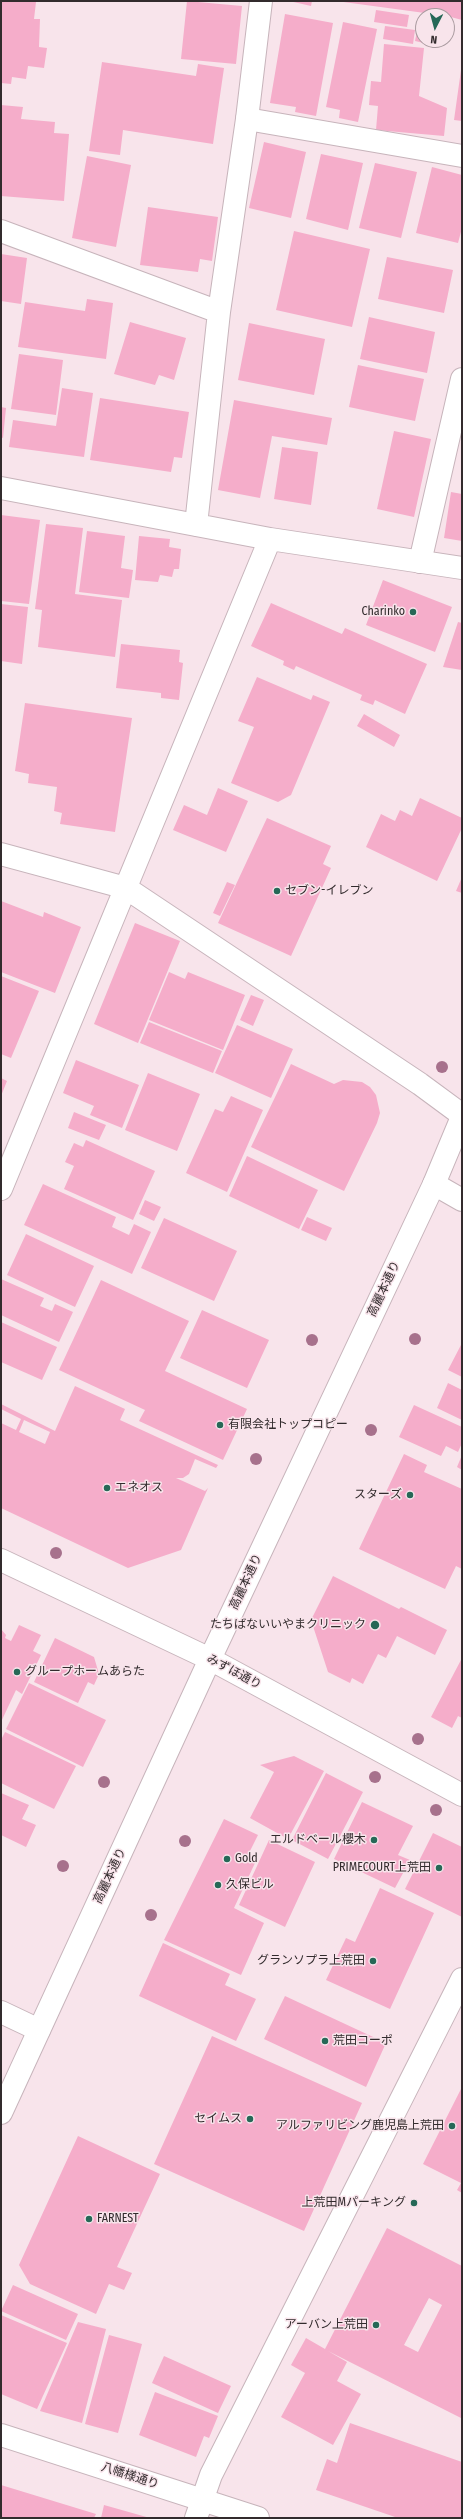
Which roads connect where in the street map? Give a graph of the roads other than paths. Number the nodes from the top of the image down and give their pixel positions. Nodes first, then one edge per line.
1 (261, 1) edge
2 (247, 119) junction
3 (462, 156) edge
4 (1, 231) edge
5 (219, 312) junction
6 (462, 379) edge
7 (1, 488) edge
8 (196, 525) junction
9 (270, 540) junction
10 (420, 562) junction
11 (462, 568) edge
12 (1, 854) edge
13 (126, 888) junction
14 (462, 1116) edge
15 (434, 1184) junction
16 (1, 1189) edge
17 (462, 1200) edge
18 (1, 1560) edge
19 (210, 1659) junction
20 (462, 1795) edge
21 (462, 1979) edge
22 (1, 2012) edge
23 (39, 2030) junction
24 (1, 2113) edge
25 (1, 2435) edge
26 (198, 2509) edge
27 (258, 2518) edge

1 - 2 street
2 - 3 street
2 - 5 street
4 - 5 street
5 - 8 street
6 - 10 street
7 - 8 street
8 - 9 street
9 - 10 street
9 - 13 street
10 - 11 street
12 - 13 street
13 - 14 street
13 - 16 street
14 - 15 street, 高麗本通り
15 - 17 street
15 - 19 street, 高麗本通り
18 - 19 street, みずほ通り
19 - 20 street, みずほ通り
19 - 23 street, 高麗本通り
21 - 26 street
22 - 23 street
23 - 24 street, 高麗本通り
25 - 26 street, 八幡様通り
26 - 27 street, 八幡様通り

